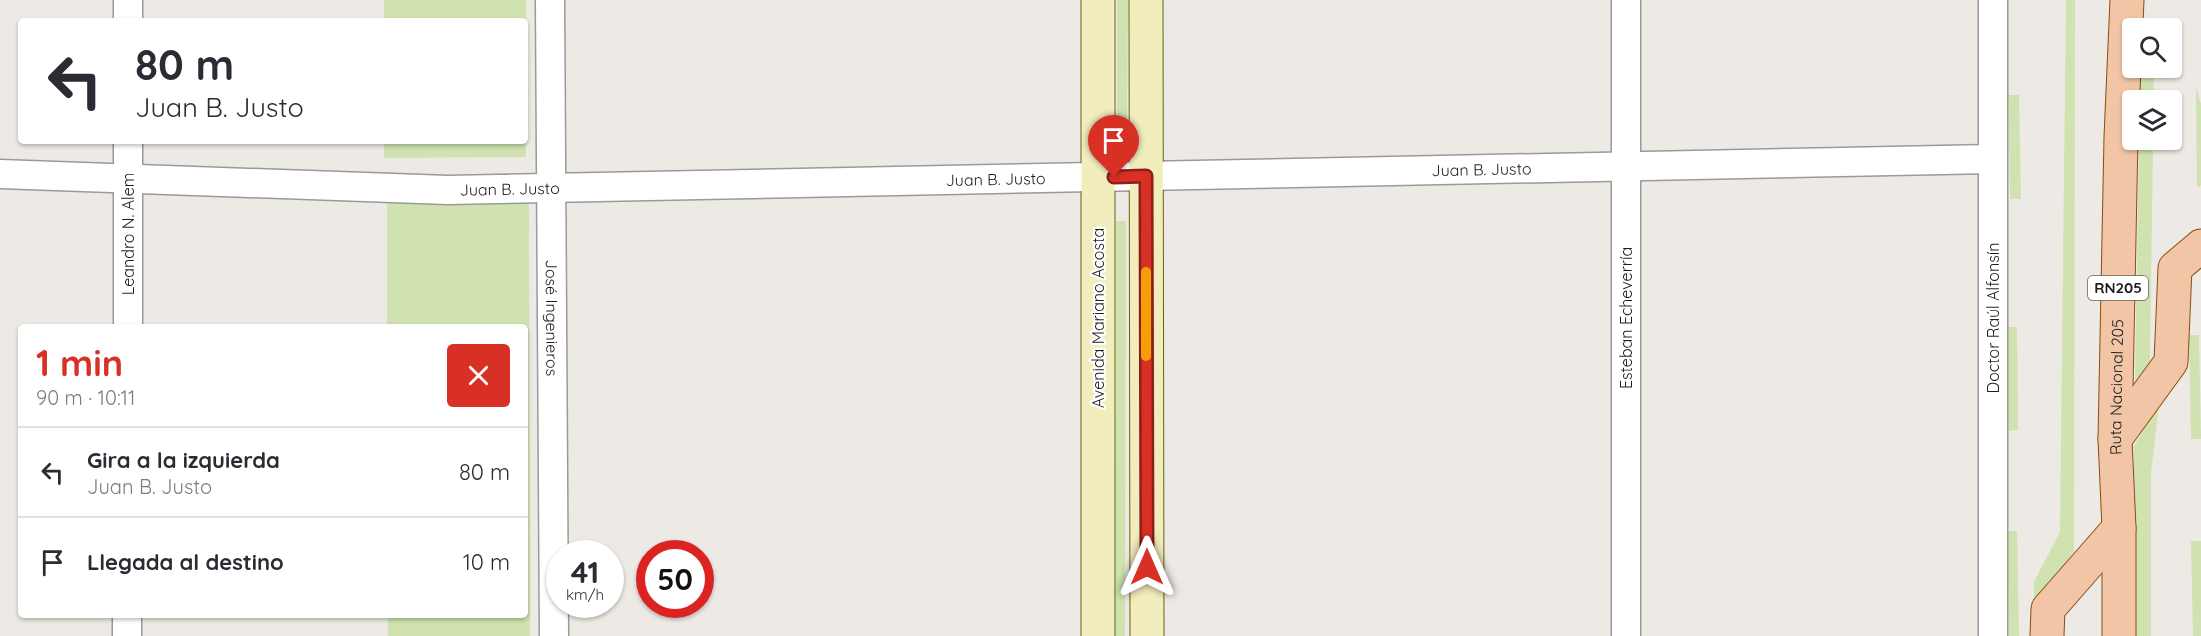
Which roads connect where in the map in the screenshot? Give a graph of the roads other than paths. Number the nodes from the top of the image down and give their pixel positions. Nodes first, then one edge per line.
1 (128, 0) edge
2 (550, 0) edge
3 (1098, 0) edge
4 (1146, 0) edge
5 (1626, 0) edge
6 (1993, 0) edge
7 (2114, 0) edge
8 (2127, 0) edge
9 (128, 18) edge
10 (2121, 137) junction
11 (128, 144) edge
12 (1992, 159) junction
13 (1626, 166) junction
14 (0, 174) edge
15 (1146, 176) junction
16 (1098, 177) junction
17 (128, 179) junction
18 (552, 188) junction
19 (2201, 246) edge
20 (128, 324) edge
21 (2115, 439) junction
22 (2119, 528) junction
23 (127, 618) edge
24 (127, 636) edge
25 (554, 636) edge
26 (1098, 636) edge
27 (1147, 636) edge
28 (1626, 636) edge
29 (1993, 636) edge
30 (2047, 636) edge
31 (2119, 636) edge

1 - 9 street
2 - 18 street, José Ingenieros
3 - 16 main road, Avenida Mariano Acosta
4 - 15 main road
5 - 13 street, Esteban Echeverría
6 - 12 street, Doctor Raúl Alfonsín
7 - 10 main road, Ruta Nacional 205 / RN205
8 - 10 main road, Ruta Nacional 205 / RN205
10 - 21 main road, Ruta Nacional 205 / RN205
11 - 17 street, Leandro N. Alem
12 - 13 street, Juan B. Justo
12 - 29 street, Doctor Raúl Alfonsín
13 - 15 street, Juan B. Justo
13 - 28 street, Esteban Echeverría
14 - 17 street, Juan B. Justo
15 - 16 street, Juan B. Justo
15 - 27 main road
16 - 18 street, Juan B. Justo
16 - 26 main road, Avenida Mariano Acosta
17 - 18 street, Juan B. Justo
17 - 20 street, Leandro N. Alem
18 - 25 street, José Ingenieros
19 - 21 main road
21 - 22 main road, Ruta Nacional 205 / RN205
22 - 30 main road
22 - 31 main road, Ruta Nacional 205 / RN205
23 - 24 street

